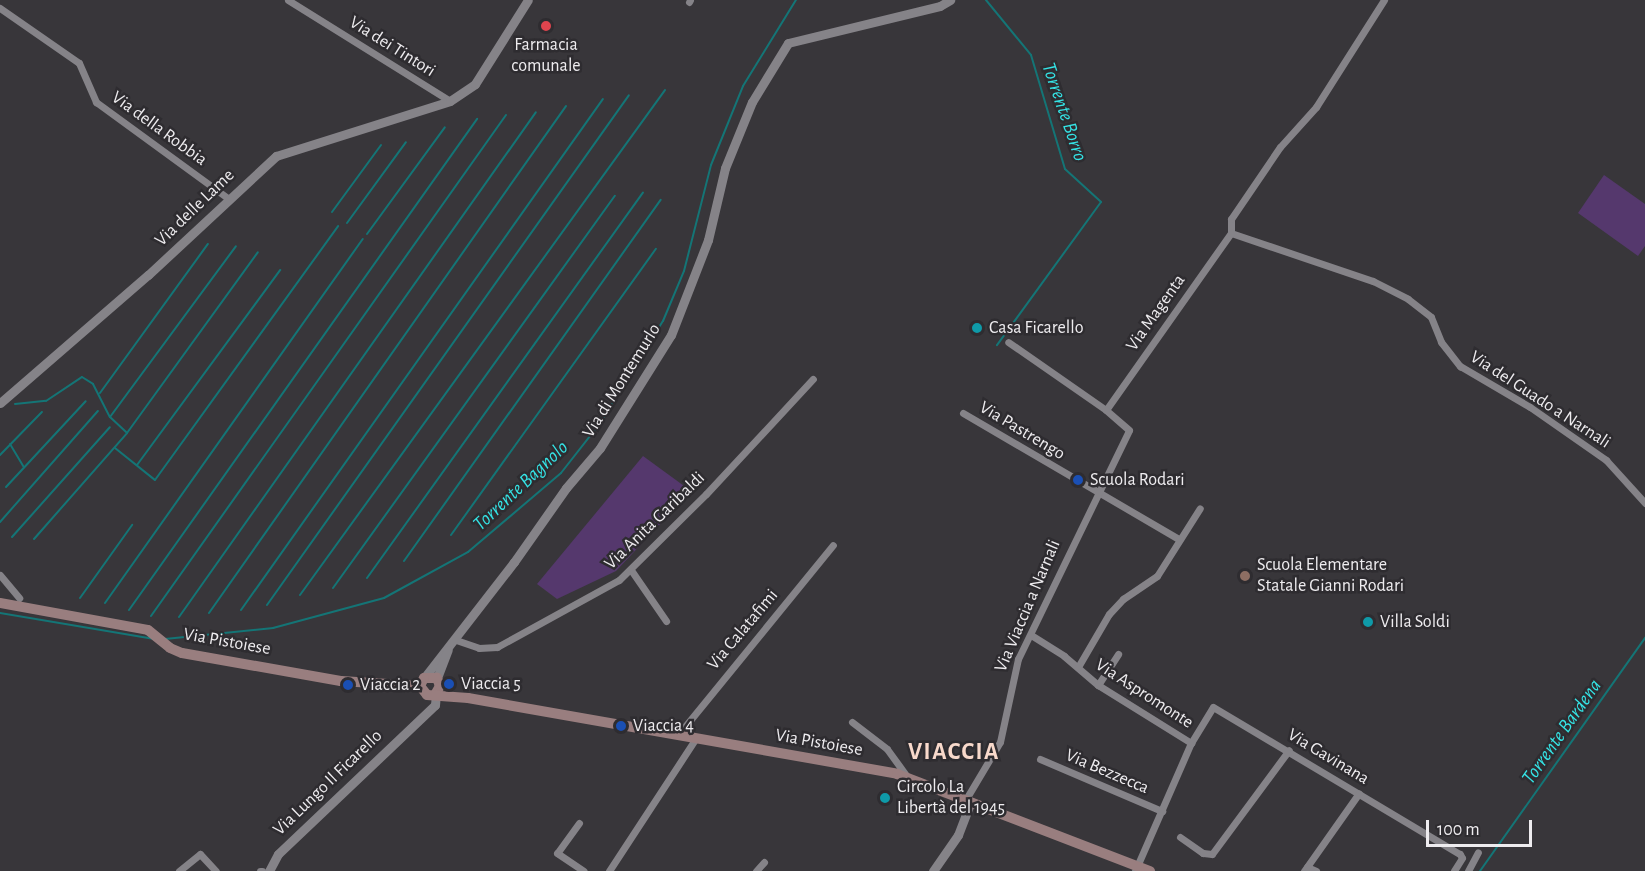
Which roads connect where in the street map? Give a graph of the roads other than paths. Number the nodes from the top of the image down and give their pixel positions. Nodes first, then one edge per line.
1 (288, 0) edge
2 (528, 0) edge
3 (950, 0) edge
4 (1384, 0) edge
5 (0, 8) edge
6 (450, 101) junction
7 (229, 199) junction
8 (1231, 233) junction
9 (1008, 342) dead end
10 (813, 379) dead end
11 (0, 404) edge
12 (1106, 410) junction
13 (963, 413) dead end
14 (1096, 492) junction
15 (1645, 503) edge
16 (1200, 508) dead end
17 (1179, 539) junction
18 (833, 546) dead end
19 (631, 570) junction
20 (0, 575) edge
21 (19, 598) dead end
22 (0, 603) edge
23 (666, 621) dead end
24 (1031, 635) junction
25 (456, 640) junction
26 (1118, 654) dead end
27 (1078, 668) junction
28 (1098, 685) junction
29 (430, 686) junction
30 (852, 722) dead end
31 (678, 735) junction
32 (696, 738) junction
33 (1191, 743) junction
34 (1288, 750) junction
35 (1040, 759) dead end
36 (909, 779) junction
37 (1359, 793) junction
38 (969, 800) junction
39 (1162, 811) junction
40 (579, 823) dead end
41 (1180, 837) dead end
42 (1478, 852) dead end
43 (764, 861) dead end
44 (1136, 868) edge
45 (1306, 869) edge
46 (179, 871) edge
47 (216, 871) edge
48 (265, 871) edge
49 (584, 871) edge
50 (609, 871) edge
51 (756, 871) edge
52 (933, 871) edge
53 (1150, 871) edge
54 (1316, 871) edge
55 (1454, 871) edge
56 (1468, 871) edge

1 - 6 street, Via dei Tintori
2 - 6 street, Via delle Lame
3 - 25 street, Via di Montemurlo
4 - 8 street, Via Magenta
5 - 7 street, Via della Robbia
6 - 7 street, Via delle Lame
7 - 11 street, Via delle Lame
8 - 12 street, Via Magenta
8 - 15 street, Via del Guado a Narnali
9 - 12 street, Via Viaccia a Narnali
10 - 19 street, Via Anita Garibaldi
12 - 14 street, Via Viaccia a Narnali
13 - 14 street, Via Pastrengo
14 - 17 street
14 - 24 street, Via Viaccia a Narnali
16 - 17 street
17 - 27 street
18 - 31 street, Via Calatafimi
19 - 23 street
19 - 25 street, Via Anita Garibaldi
20 - 21 street
22 - 29 main road, Via Pistoiese
24 - 27 street, Via Aspromonte
24 - 38 street, Via Viaccia a Narnali
25 - 29 street, Via di Montemurlo
26 - 28 street
27 - 28 street, Via Aspromonte
28 - 33 street, Via Aspromonte
29 - 31 main road, Via Pistoiese
29 - 48 street, Via Lungo Il Ficarello
30 - 36 street
31 - 32 main road, Via Pistoiese
32 - 36 main road, Via Pistoiese
32 - 50 street
33 - 34 street, Via Gavinana
33 - 39 street, Via Aspromonte
34 - 37 street, Via Gavinana
34 - 41 street
35 - 39 street, Via Bezzecca
36 - 38 main road, Via Pistoiese
37 - 45 street
37 - 55 street, Via Gavinana
38 - 44 main road, Via Pistoiese
38 - 52 street
39 - 44 street, Via Aspromonte
40 - 49 street
42 - 56 street
43 - 51 street
44 - 53 main road, Via Pistoiese
45 - 54 street
46 - 47 street

